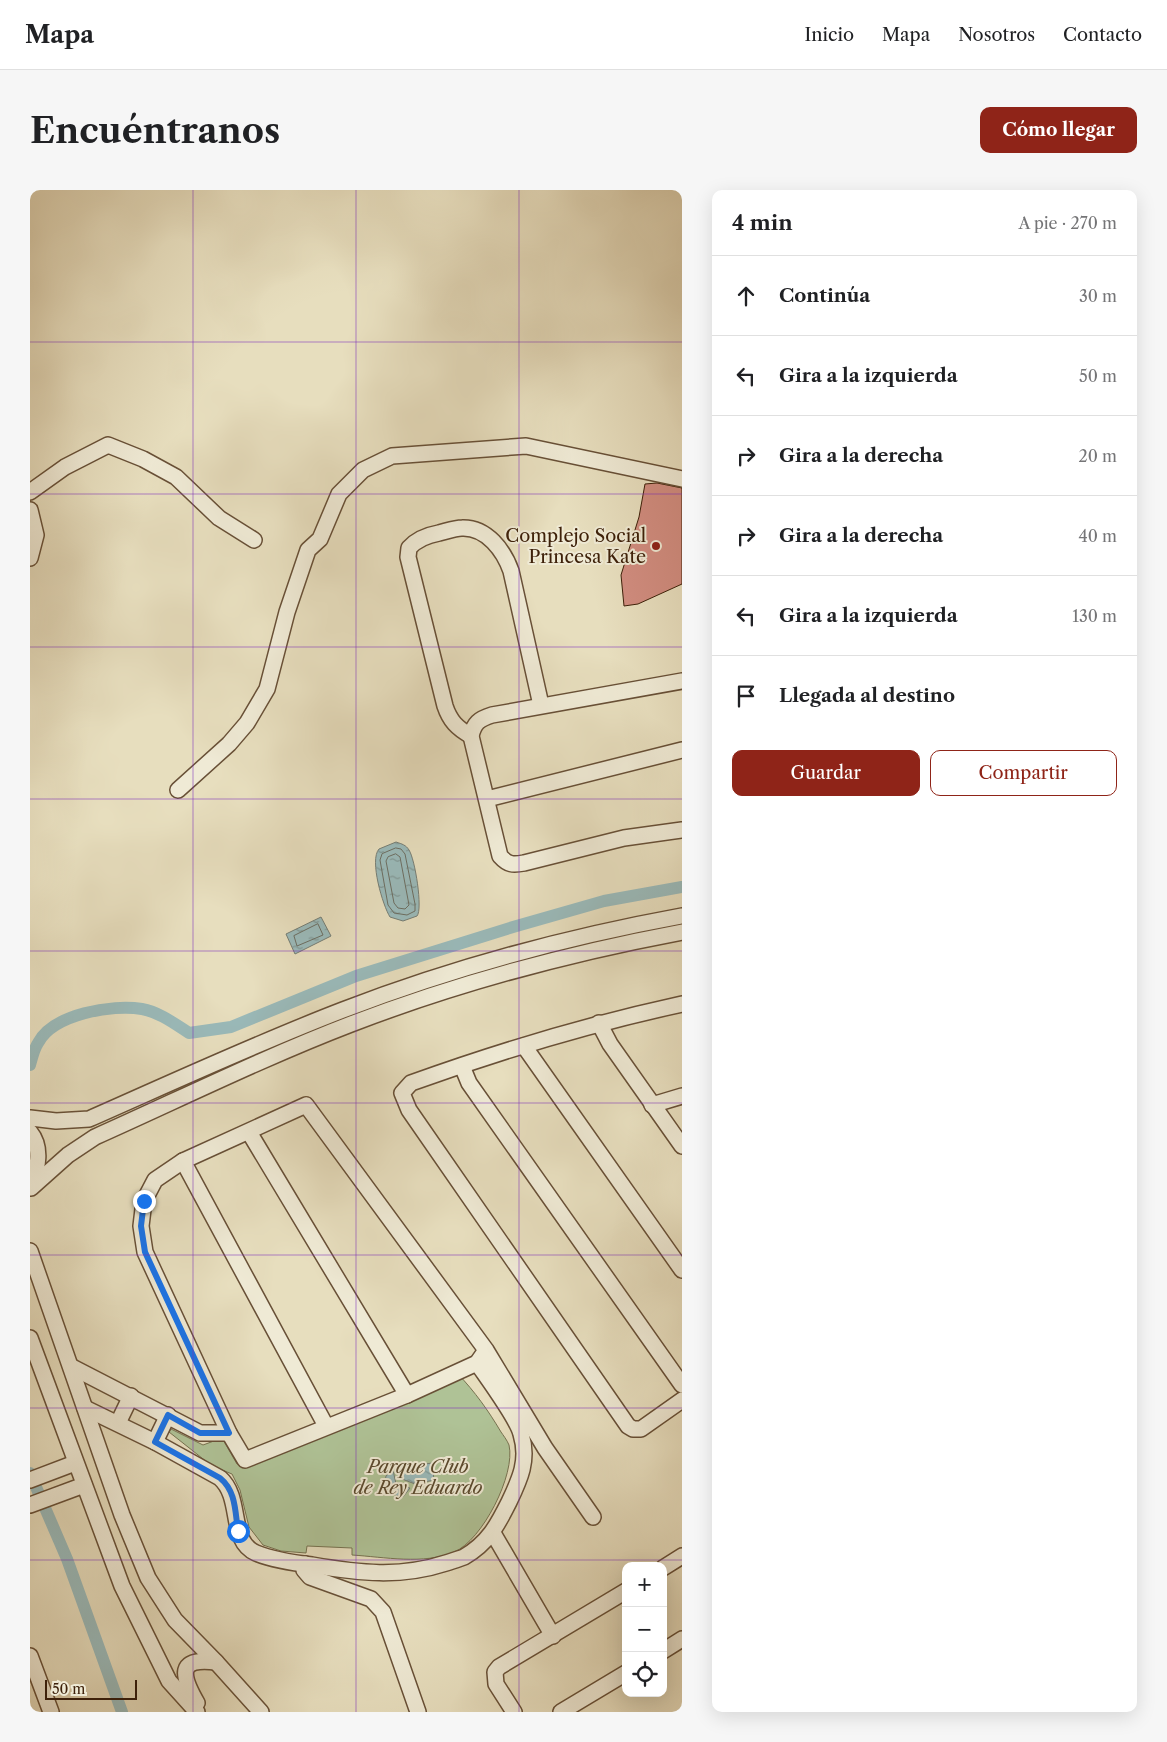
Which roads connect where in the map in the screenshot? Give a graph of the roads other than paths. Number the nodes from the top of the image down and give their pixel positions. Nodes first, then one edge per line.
1 (682, 479) edge
2 (30, 492) edge
3 (30, 510) edge
4 (254, 540) dead end
5 (30, 558) edge
6 (682, 681) edge
7 (541, 705) junction
8 (471, 736) junction
9 (682, 750) edge
10 (178, 790) dead end
11 (488, 800) junction
12 (682, 830) edge
13 (682, 916) edge
14 (682, 932) edge
15 (682, 1004) edge
16 (599, 1023) junction
17 (524, 1046) junction
18 (462, 1066) junction
19 (682, 1096) edge
20 (652, 1105) junction
21 (30, 1118) edge
22 (30, 1132) edge
23 (249, 1132) junction
24 (682, 1146) edge
25 (183, 1161) junction
26 (31, 1189) edge
27 (30, 1251) edge
28 (682, 1270) edge
29 (30, 1338) edge
30 (486, 1350) junction
31 (477, 1363) junction
32 (72, 1367) junction
33 (682, 1385) edge
34 (407, 1395) junction
35 (131, 1396) junction
36 (682, 1400) edge
37 (85, 1408) junction
38 (168, 1415) junction
39 (118, 1423) junction
40 (326, 1426) junction
41 (229, 1433) junction
42 (155, 1442) junction
43 (75, 1464) junction
44 (30, 1480) edge
45 (84, 1485) junction
46 (30, 1505) edge
47 (593, 1516) dead end
48 (493, 1533) junction
49 (682, 1556) edge
50 (305, 1564) junction
51 (667, 1565) edge
52 (622, 1593) edge
53 (553, 1636) junction
54 (682, 1639) edge
55 (667, 1648) edge
56 (30, 1656) edge
57 (216, 1662) junction
58 (622, 1675) edge
59 (35, 1682) edge
60 (242, 1690) junction
61 (51, 1712) edge
62 (197, 1712) edge
63 (202, 1712) edge
64 (256, 1712) edge
65 (260, 1712) edge
66 (418, 1712) edge
67 (514, 1712) edge
68 (561, 1712) edge

1 - 10 street
2 - 4 street
3 - 5 street
6 - 7 street
7 - 8 street
7 - 8 street
8 - 11 street
9 - 11 street
11 - 12 street
13 - 21 street
14 - 26 street
15 - 16 street
16 - 17 street
16 - 20 street
17 - 18 street
17 - 28 street
18 - 33 street
18 - 36 street
19 - 20 street
20 - 24 street
22 - 26 street
23 - 25 street
23 - 30 street
23 - 34 street
25 - 40 street
25 - 41 street
27 - 32 street
29 - 43 street
30 - 31 street
30 - 47 street
31 - 34 street
31 - 48 street
32 - 35 street
32 - 37 street
34 - 40 street
35 - 38 street
35 - 39 street
37 - 39 street
37 - 57 street
38 - 41 street
38 - 42 street
39 - 42 street
40 - 41 street
42 - 50 street
43 - 44 street
43 - 45 street
45 - 46 street
45 - 62 street
48 - 50 street
48 - 53 street
49 - 51 street
50 - 66 street
52 - 53 street
53 - 67 street
54 - 55 street
56 - 59 street
57 - 60 street
57 - 63 street
58 - 68 street
59 - 61 street
60 - 64 street
60 - 65 street

